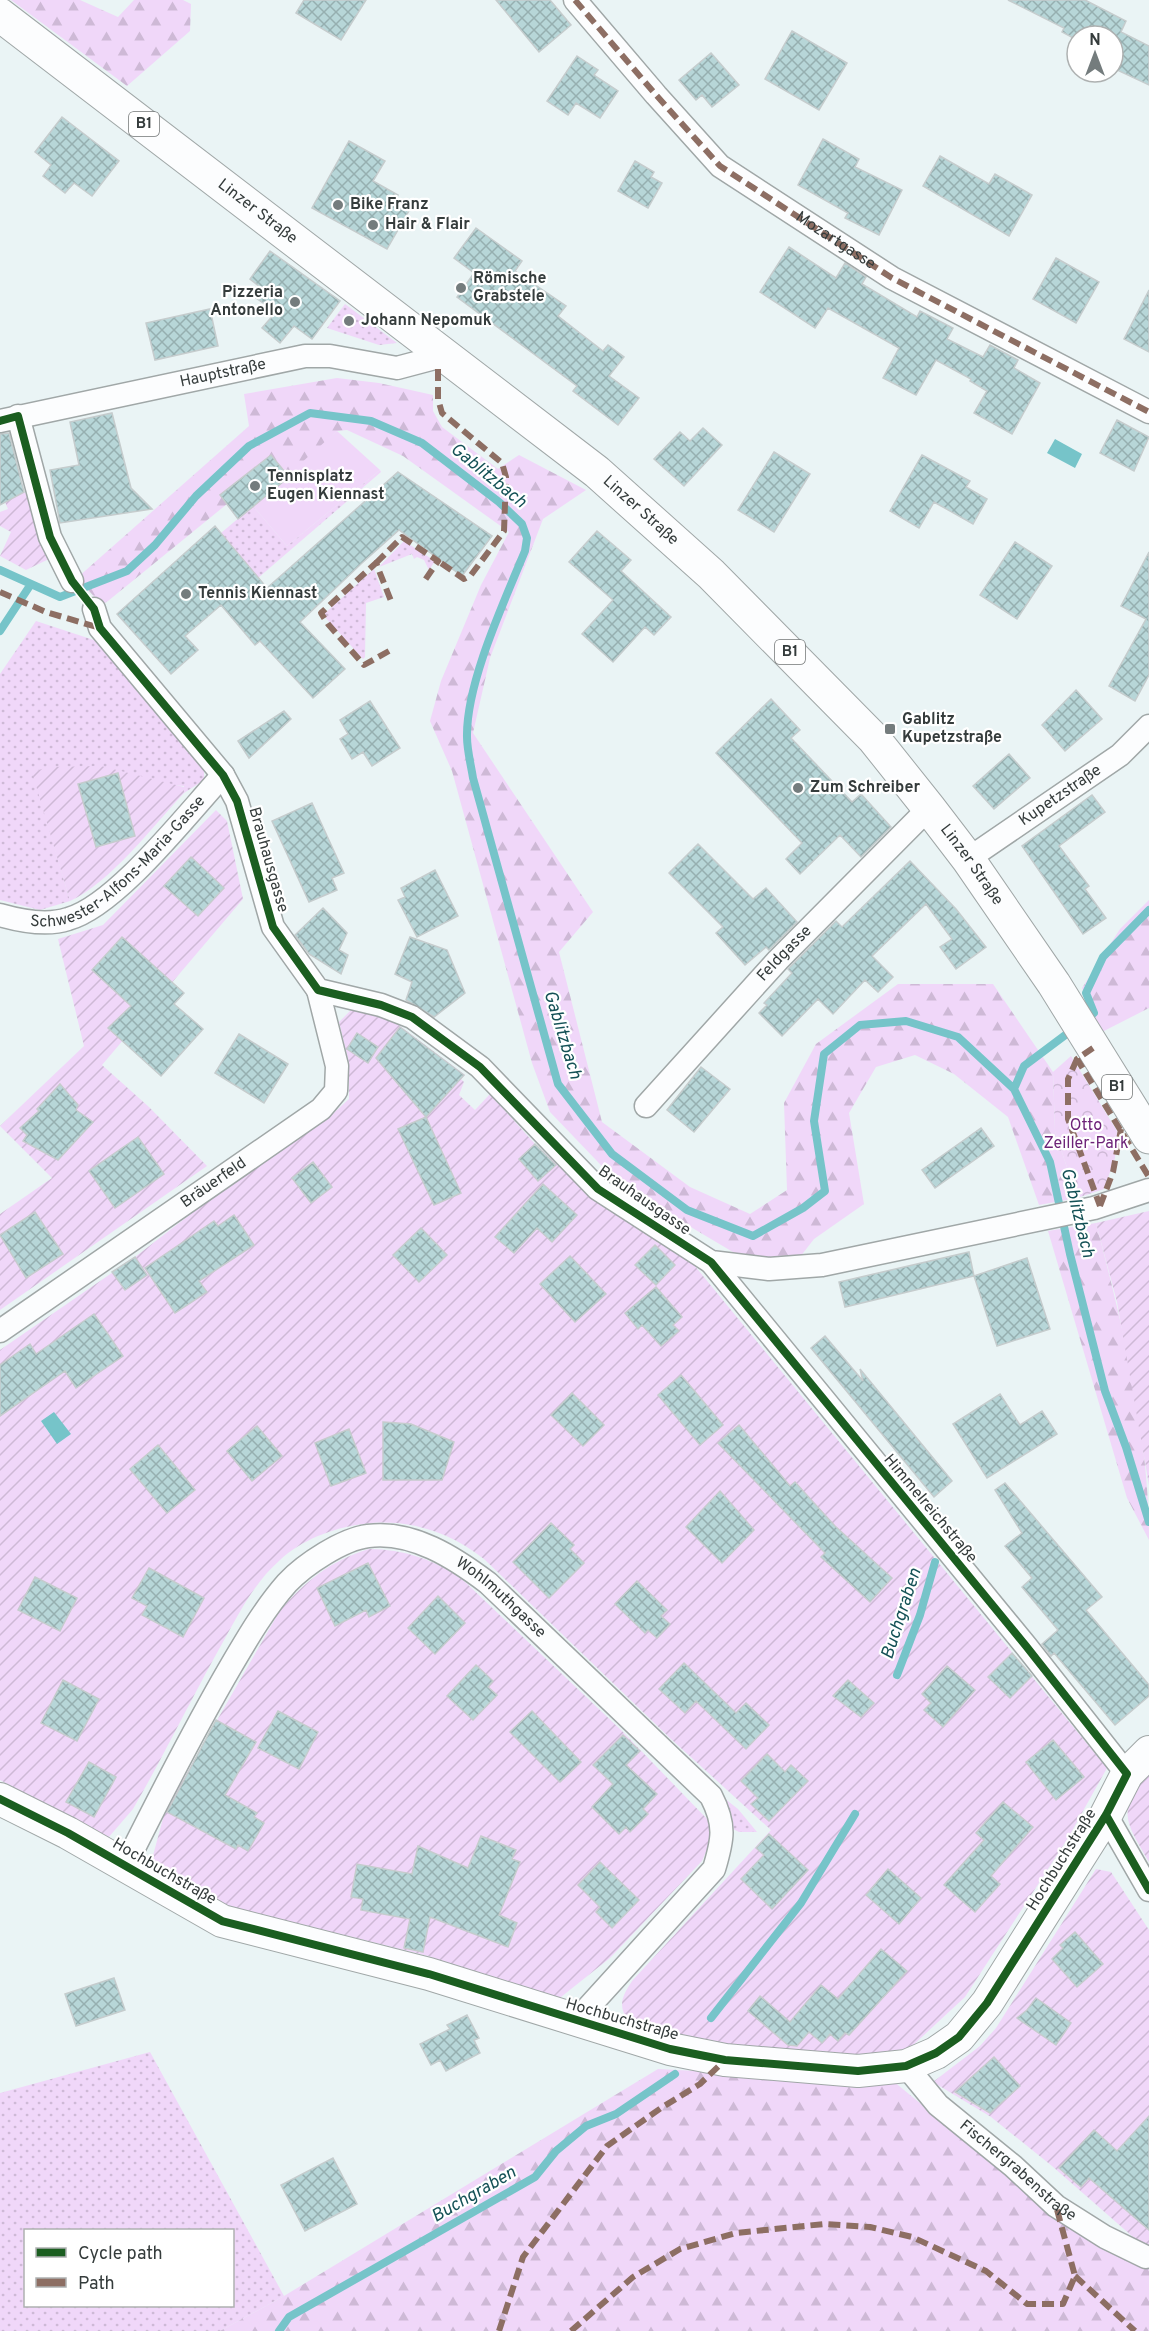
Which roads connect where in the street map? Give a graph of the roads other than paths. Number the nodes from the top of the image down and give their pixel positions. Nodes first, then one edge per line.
1 (575, 0) edge
2 (0, 15) edge
3 (446, 355) junction
4 (1149, 412) edge
5 (9, 418) edge
6 (72, 581) dead end
7 (94, 609) dead end
8 (1149, 726) edge
9 (223, 775) junction
10 (929, 808) junction
11 (968, 859) junction
12 (0, 915) edge
13 (318, 990) junction
14 (646, 1106) dead end
15 (1149, 1137) edge
16 (1149, 1190) edge
17 (711, 1262) junction
18 (769, 1269) junction
19 (740, 1298) junction
20 (0, 1331) edge
21 (1149, 1752) edge
22 (1127, 1774) junction
23 (0, 1799) edge
24 (1106, 1815) junction
25 (125, 1866) junction
26 (1149, 1890) edge
27 (575, 2022) junction
28 (906, 2066) junction
29 (1146, 2257) dead end

1 - 4 street, Mozartgasse
2 - 3 main road, Linzer Straße / B1
3 - 5 street, Hauptstraße
3 - 10 main road, Linzer Straße / B1
5 - 6 street
7 - 9 street, Brauhausgasse
8 - 11 street, Kupetzstraße
9 - 12 street, Schwester-Alfons-Maria-Gasse
9 - 13 street, Brauhausgasse
10 - 11 main road, Linzer Straße / B1
10 - 14 street, Feldgasse
11 - 15 main road, Linzer Straße / B1
13 - 17 street, Brauhausgasse
13 - 20 street, Bräuerfeld
16 - 18 street, Brauhausgasse
17 - 18 street, Brauhausgasse
17 - 19 street, Himmelreichstraße
18 - 19 street
19 - 22 street, Himmelreichstraße
21 - 22 street, Hochbuchstraße
22 - 24 street, Hochbuchstraße
23 - 25 street, Hochbuchstraße
24 - 26 street
24 - 28 street, Hochbuchstraße
25 - 27 street, Hochbuchstraße
25 - 27 street, Wohlmuthgasse
27 - 28 street, Hochbuchstraße
28 - 29 street, Fischergrabenstraße

